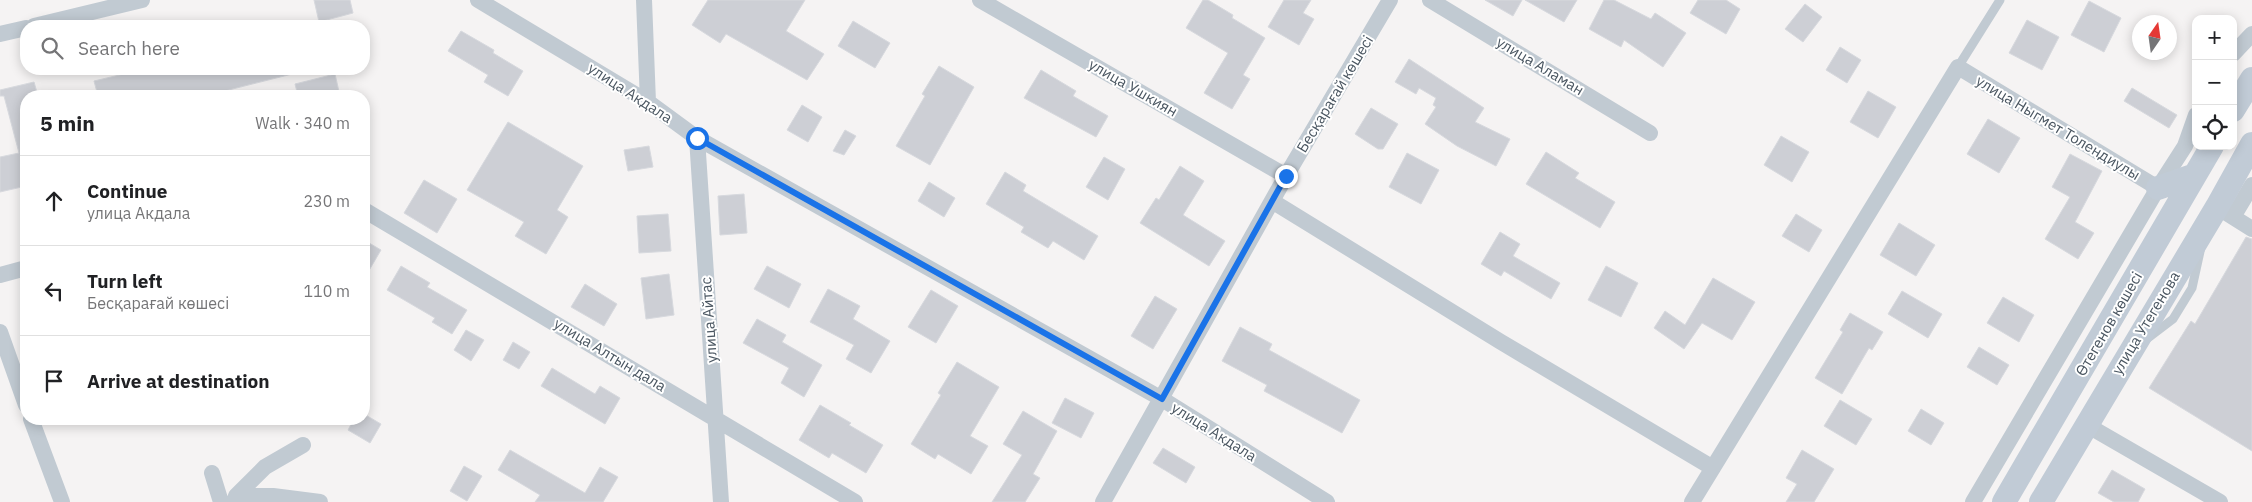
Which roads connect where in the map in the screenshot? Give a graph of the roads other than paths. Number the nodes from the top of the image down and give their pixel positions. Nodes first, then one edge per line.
1 (142, 0) edge
2 (478, 0) edge
3 (644, 0) edge
4 (980, 0) edge
5 (1390, 0) edge
6 (1430, 0) edge
7 (2000, 0) edge
8 (59, 20) edge
9 (20, 29) edge
10 (0, 34) edge
11 (2252, 34) edge
12 (2237, 50) edge
13 (1958, 67) junction
14 (2252, 78) edge
15 (648, 102) junction
16 (2236, 105) edge
17 (2192, 127) edge
18 (1650, 133) dead end
19 (697, 138) junction
20 (2252, 144) edge
21 (2210, 150) edge
22 (2195, 175) junction
23 (1286, 176) junction
24 (2252, 184) edge
25 (2158, 188) junction
26 (1272, 201) junction
27 (2225, 212) junction
28 (370, 214) edge
29 (2252, 229) edge
30 (20, 270) edge
31 (0, 275) edge
32 (0, 332) edge
33 (20, 388) edge
34 (1162, 399) junction
35 (716, 418) junction
36 (2085, 424) junction
37 (33, 425) edge
38 (302, 445) dead end
39 (1713, 468) junction
40 (212, 473) dead end
41 (62, 502) edge
42 (221, 502) edge
43 (234, 502) edge
44 (239, 502) edge
45 (320, 502) edge
46 (721, 502) edge
47 (855, 502) edge
48 (1103, 502) edge
49 (1327, 502) edge
50 (1692, 502) edge
51 (1972, 502) edge
52 (2004, 502) edge
53 (2040, 502) edge
54 (2220, 502) edge

1 - 8 street
2 - 15 street, улица Акдала
3 - 15 street
4 - 23 street, улица Ушкиян
5 - 23 street, Бесқарағай көшесі
6 - 18 street, улица Аламан
7 - 13 lane
9 - 10 street
11 - 12 street
13 - 25 street, улица Ныгмет Толендиулы
13 - 39 street
14 - 16 main road
15 - 19 street, улица Акдала
17 - 25 street
19 - 34 street, улица Акдала
19 - 35 street, улица Айтас
20 - 27 main road, улица Утегенова
21 - 22 main road, Өтегенов көшесі
22 - 25 main road
22 - 52 main road, Өтегенов көшесі
23 - 26 street, Бесқарағай көшесі
24 - 27 street
25 - 51 street
26 - 34 street, Бесқарағай көшесі
26 - 39 street
27 - 29 street
27 - 36 main road, улица Утегенова
28 - 35 street, улица Алтын дала
30 - 31 street
32 - 33 street
34 - 48 street, Бесқарағай көшесі
34 - 49 street, улица Акдала
35 - 46 street, улица Айтас
35 - 47 street, улица Алтын дала
36 - 53 main road, улица Утегенова
36 - 54 street
37 - 41 street
38 - 43 street
39 - 50 street
40 - 42 street
44 - 45 street

